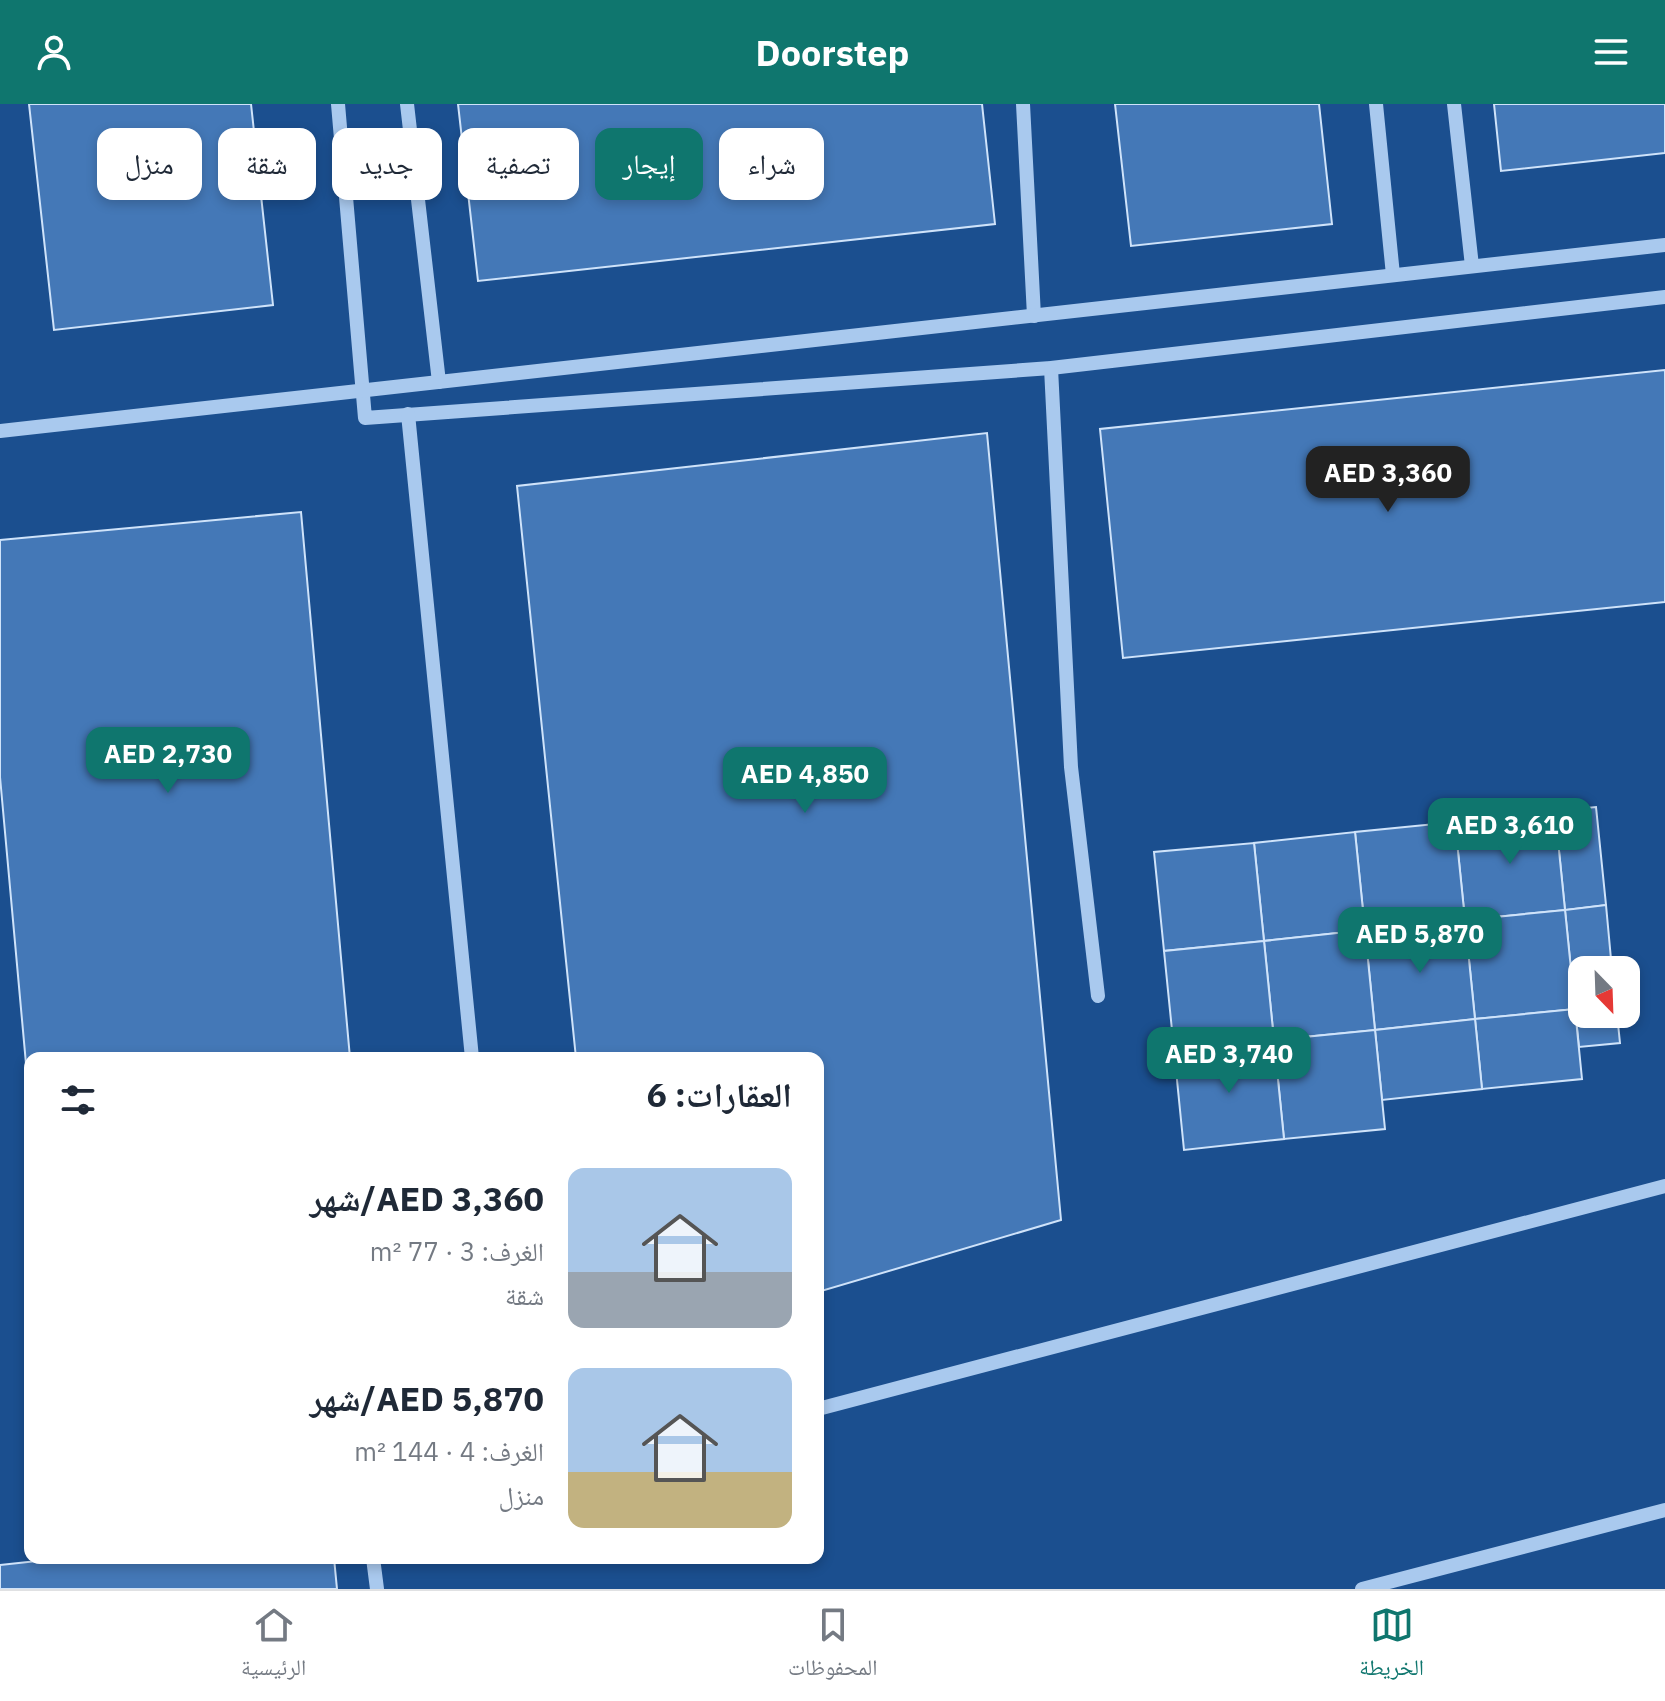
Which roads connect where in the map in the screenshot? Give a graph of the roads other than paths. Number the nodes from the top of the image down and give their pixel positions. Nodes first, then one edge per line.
1 (338, 104) edge
2 (407, 104) edge
3 (1023, 104) edge
4 (1376, 104) edge
5 (1454, 104) edge
6 (1665, 245) edge
7 (1472, 266) junction
8 (1393, 275) junction
9 (1665, 297) edge
10 (1034, 316) junction
11 (1051, 368) junction
12 (439, 382) junction
13 (362, 391) junction
14 (408, 414) junction
15 (0, 431) edge
16 (1098, 996) dead end
17 (471, 1052) edge
18 (1665, 1186) edge
19 (824, 1407) edge
20 (1665, 1510) edge
21 (374, 1564) edge
22 (377, 1589) edge
23 (1362, 1589) edge

1 - 13 street
2 - 12 street
3 - 10 street
4 - 8 street
5 - 7 street
6 - 7 street
7 - 8 street
8 - 10 street
9 - 11 street
10 - 12 street
11 - 14 street
11 - 16 street
12 - 13 street
13 - 14 street
13 - 15 street
14 - 17 street
18 - 19 street
20 - 23 street
21 - 22 street

